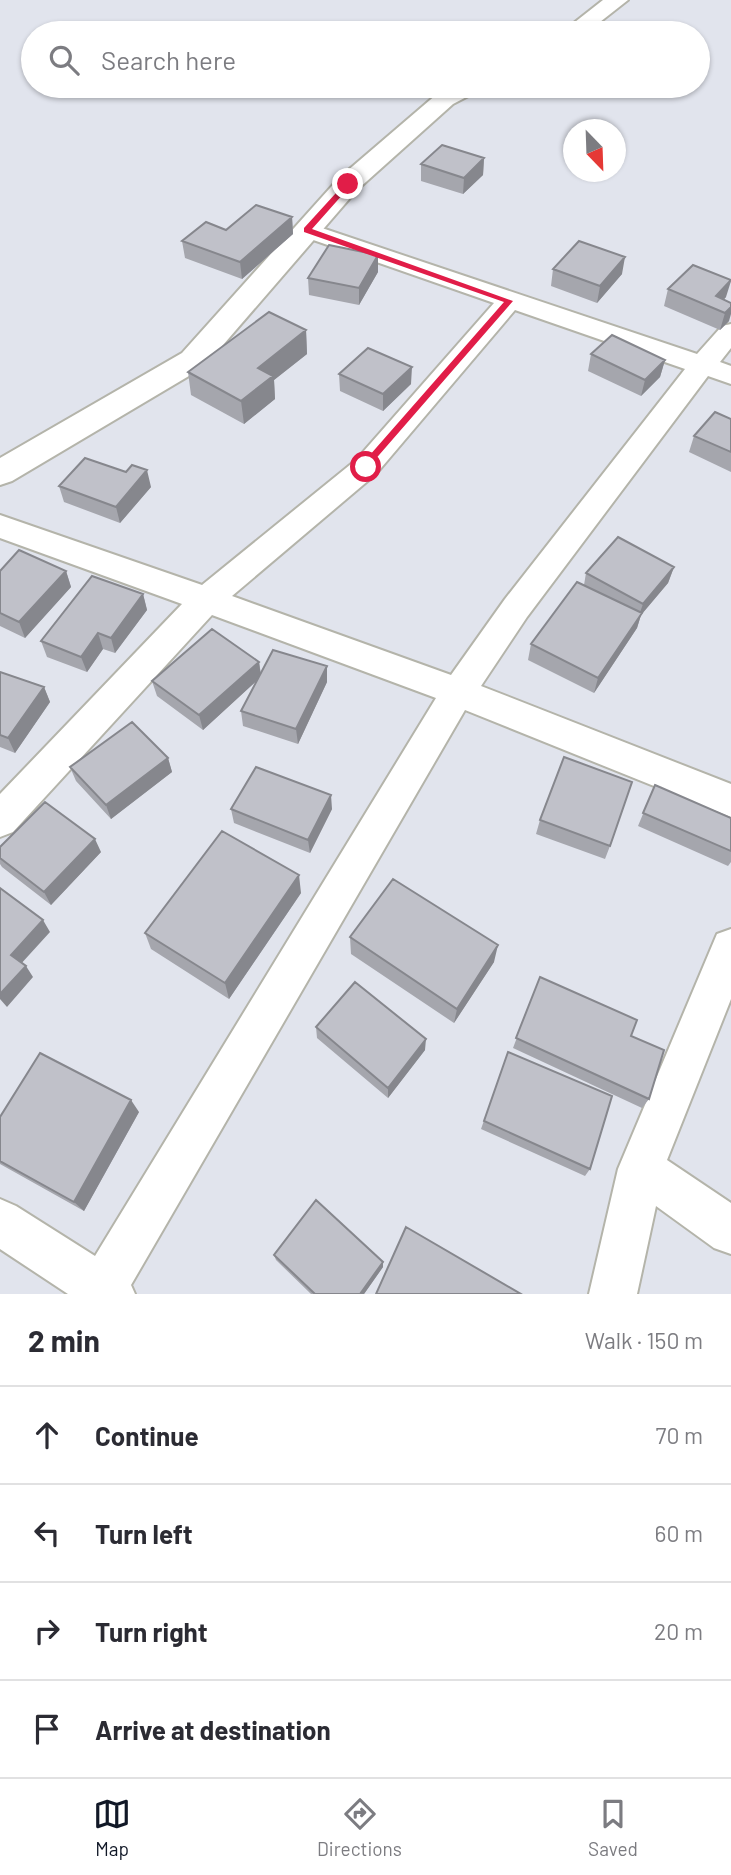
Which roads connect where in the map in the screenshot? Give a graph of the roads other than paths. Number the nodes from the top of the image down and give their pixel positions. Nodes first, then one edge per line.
1 (617, 0) edge
2 (588, 21) edge
3 (447, 98) edge
4 (307, 230) junction
5 (509, 301) junction
6 (731, 332) edge
7 (702, 365) junction
8 (731, 375) edge
9 (0, 473) edge
10 (0, 526) edge
11 (206, 600) junction
12 (458, 692) junction
13 (731, 801) edge
14 (0, 820) edge
15 (731, 948) edge
16 (641, 1169) junction
17 (0, 1222) edge
18 (731, 1231) edge
19 (104, 1292) edge
20 (613, 1294) edge

1 - 2 street
3 - 4 street
4 - 5 street
4 - 9 street
5 - 7 street
5 - 11 street
6 - 7 street
7 - 8 street
7 - 12 street
10 - 11 street
11 - 12 street
11 - 14 street
12 - 13 street
12 - 19 street
15 - 16 street
16 - 18 street
16 - 20 street
17 - 19 street

